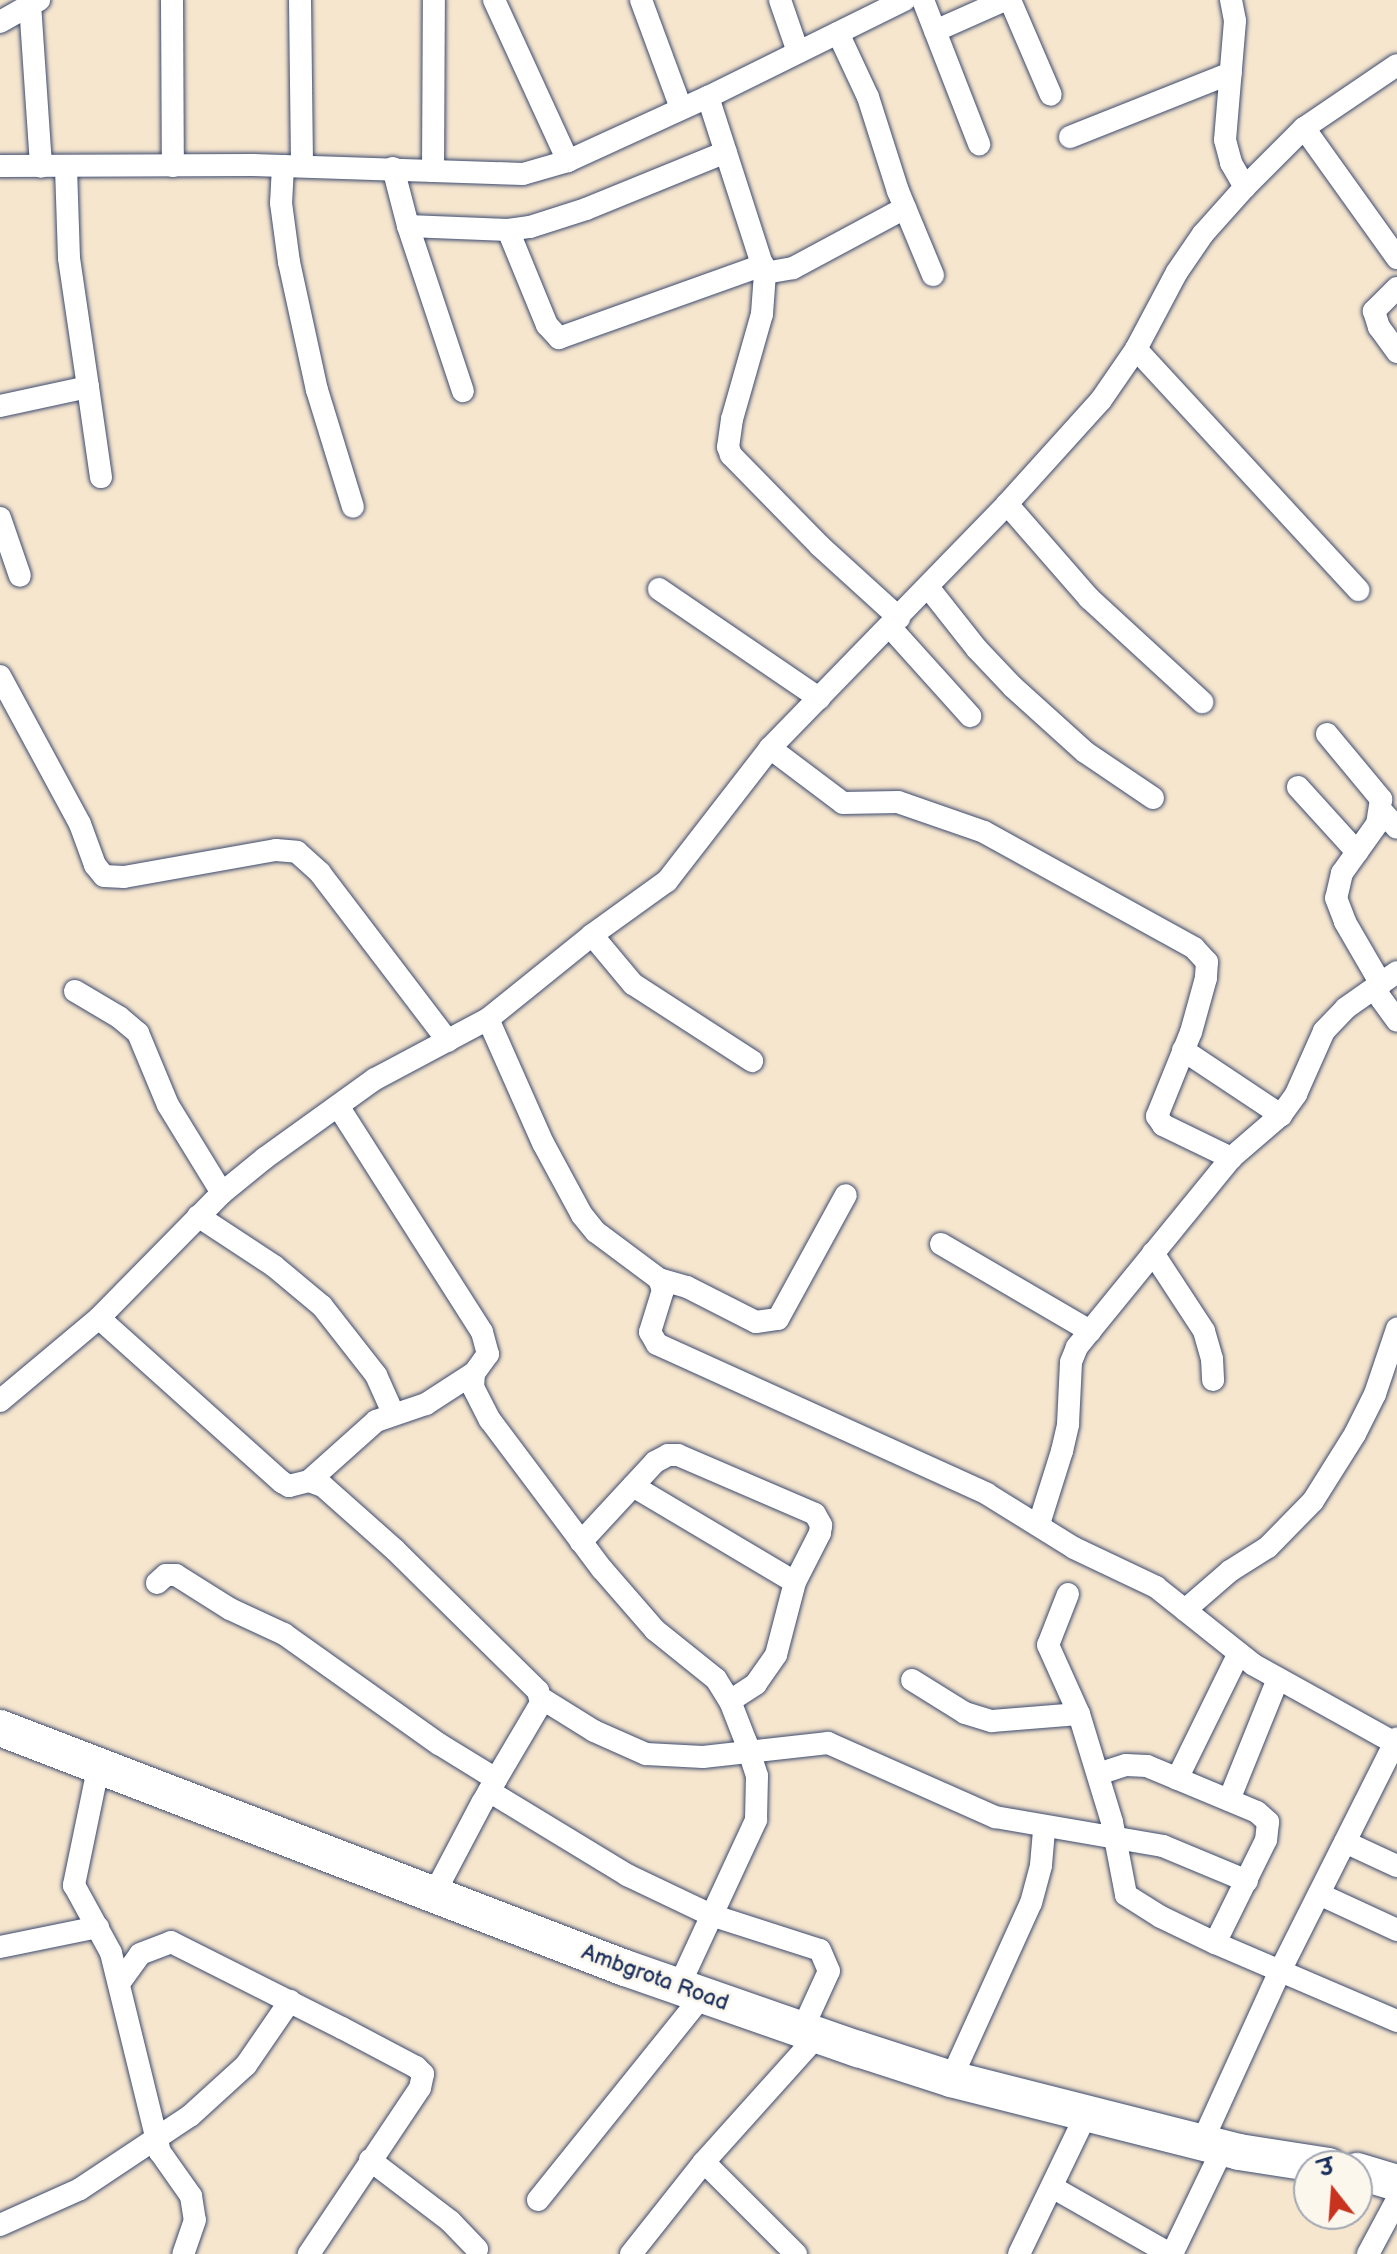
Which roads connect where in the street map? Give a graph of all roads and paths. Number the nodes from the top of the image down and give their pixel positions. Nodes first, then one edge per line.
1 (172, 0) edge
2 (300, 0) edge
3 (434, 0) edge
4 (494, 0) edge
5 (641, 0) edge
6 (780, 0) edge
7 (904, 0) edge
8 (923, 0) edge
9 (1008, 0) edge
10 (1231, 0) edge
11 (34, 2) edge
12 (2, 19) edge
13 (935, 31) junction
14 (838, 33) junction
15 (798, 52) junction
16 (1397, 65) edge
17 (1231, 73) junction
18 (1051, 95) dead end
19 (708, 97) junction
20 (681, 108) junction
21 (1304, 128) junction
22 (1070, 137) dead end
23 (979, 144) dead end
24 (726, 152) junction
25 (568, 161) junction
26 (0, 166) edge
27 (173, 166) junction
28 (293, 166) junction
29 (41, 167) junction
30 (66, 168) junction
31 (393, 168) junction
32 (433, 171) junction
33 (1245, 187) junction
34 (905, 208) junction
35 (405, 218) junction
36 (508, 230) junction
37 (1397, 258) edge
38 (764, 269) junction
39 (933, 275) dead end
40 (1397, 288) edge
41 (1136, 349) junction
42 (1397, 352) edge
43 (88, 387) junction
44 (463, 391) dead end
45 (0, 406) edge
46 (101, 477) dead end
47 (1007, 504) junction
48 (353, 507) dead end
49 (0, 518) edge
50 (20, 576) dead end
51 (928, 587) junction
52 (659, 589) dead end
53 (1358, 590) dead end
54 (894, 622) junction
55 (0, 676) edge
56 (819, 698) junction
57 (1202, 702) dead end
58 (970, 716) dead end
59 (1327, 734) dead end
60 (770, 748) junction
61 (1298, 787) dead end
62 (1153, 798) dead end
63 (1380, 809) junction
64 (1397, 828) edge
65 (1357, 852) junction
66 (592, 935) junction
67 (1384, 982) edge
68 (75, 991) dead end
69 (488, 1019) junction
70 (1397, 1021) edge
71 (448, 1041) junction
72 (1183, 1050) junction
73 (752, 1061) dead end
74 (338, 1106) junction
75 (1281, 1115) junction
76 (1231, 1158) junction
77 (222, 1193) junction
78 (846, 1195) dead end
79 (198, 1216) junction
80 (941, 1244) dead end
81 (1153, 1253) junction
82 (659, 1279) junction
83 (99, 1318) junction
84 (1397, 1329) edge
85 (1090, 1331) junction
86 (474, 1373) junction
87 (1213, 1380) dead end
88 (0, 1401) edge
89 (393, 1413) junction
90 (309, 1481) junction
91 (633, 1486) junction
92 (1039, 1524) junction
93 (581, 1542) junction
94 (795, 1582) junction
95 (157, 1583) dead end
96 (1068, 1594) dead end
97 (1185, 1610) junction
98 (1239, 1653) junction
99 (1278, 1679) junction
100 (912, 1680) dead end
101 (541, 1698) junction
102 (730, 1701) junction
103 (1079, 1714) junction
104 (0, 1728) edge
105 (1396, 1740) edge
106 (749, 1751) junction
107 (99, 1764) junction
108 (1098, 1774) junction
109 (1177, 1779) junction
110 (492, 1785) junction
111 (1229, 1800) junction
112 (1044, 1828) junction
113 (1117, 1841) junction
114 (1345, 1842) junction
115 (1397, 1866) edge
116 (1247, 1881) junction
117 (1319, 1894) junction
118 (433, 1896) junction
119 (711, 1915) junction
120 (98, 1927) junction
121 (1397, 1930) edge
122 (1215, 1943) junction
123 (0, 1947) edge
124 (1281, 1969) junction
125 (120, 1982) junction
126 (690, 1992) junction
127 (290, 2001) junction
128 (1397, 2021) edge
129 (810, 2032) junction
130 (951, 2079) junction
131 (1087, 2113) junction
132 (157, 2139) junction
133 (1212, 2145) junction
134 (370, 2160) junction
135 (1293, 2160) edge
136 (704, 2162) junction
137 (1373, 2176) edge
138 (1397, 2183) edge
139 (1052, 2187) junction
140 (538, 2200) dead end
141 (1397, 2200) edge
142 (0, 2225) edge
143 (477, 2249) dead end
144 (183, 2254) edge
145 (309, 2254) edge
146 (631, 2254) edge
147 (796, 2254) edge
148 (1019, 2254) edge
149 (1171, 2254) edge
150 (1368, 2254) edge

1 - 27 street
2 - 28 street
3 - 32 street
4 - 25 street
5 - 20 street
6 - 15 street
7 - 14 street
8 - 13 street
9 - 13 street
9 - 18 street
10 - 17 street
11 - 12 street
11 - 29 street
13 - 23 street
14 - 15 street
14 - 34 street
15 - 19 street
16 - 21 street
17 - 22 street
17 - 33 street
19 - 20 street
19 - 24 street
20 - 25 street
21 - 33 street
21 - 37 street
24 - 36 street
24 - 38 street
25 - 32 street
26 - 29 street
27 - 28 street
27 - 30 street
28 - 31 street
28 - 48 street
29 - 30 street
30 - 43 street
31 - 32 street
31 - 35 street
33 - 41 street
34 - 38 street
34 - 39 street
35 - 36 street
35 - 44 street
36 - 38 street
38 - 54 street
40 - 42 street
41 - 47 street
41 - 53 street
43 - 45 street
43 - 46 street
47 - 51 street
47 - 57 street
49 - 50 street
51 - 54 street
51 - 62 street
52 - 56 street
54 - 56 street
54 - 58 street
55 - 71 street
56 - 60 street
59 - 63 street
60 - 66 street
60 - 72 street
61 - 65 street
63 - 64 street
63 - 65 street
65 - 67 street
66 - 69 street
66 - 73 street
67 - 70 street
67 - 75 street
68 - 77 street
69 - 71 street
69 - 82 street
71 - 74 street
72 - 75 street
72 - 76 street
74 - 77 street
74 - 86 street
75 - 76 street
76 - 81 street
77 - 79 street
78 - 82 street
79 - 83 street
79 - 89 street
80 - 85 street
81 - 85 street
81 - 87 street
82 - 92 street
83 - 88 street
83 - 90 street
84 - 97 street
85 - 92 street
86 - 89 street
86 - 93 street
89 - 90 street
90 - 101 street
91 - 93 street
91 - 94 street
91 - 94 street
92 - 97 street
93 - 102 street
94 - 102 street
95 - 110 street
96 - 103 street
97 - 98 street
98 - 99 street
98 - 109 street
99 - 105 street
99 - 111 street
100 - 103 street
101 - 106 street
101 - 110 street
102 - 106 street
103 - 108 street
104 - 107 main road, Ambgrota Road
105 - 114 street
106 - 112 street
106 - 119 street
107 - 118 main road, Ambgrota Road
107 - 120 street
108 - 109 street
108 - 113 street
109 - 111 street
110 - 118 street
110 - 119 street
111 - 116 street
112 - 113 street
112 - 130 street
113 - 116 street
113 - 122 street
114 - 115 street
114 - 117 street
116 - 122 street
117 - 121 street
117 - 124 street
118 - 126 main road, Ambgrota Road
119 - 126 street
119 - 129 street
120 - 123 street
120 - 125 street
122 - 124 street
124 - 128 street
124 - 133 street
125 - 127 street
125 - 132 street
126 - 129 main road, Ambgrota Road
126 - 140 street
127 - 132 street
127 - 134 street
129 - 130 main road, Ambgrota Road
129 - 136 street
130 - 131 main road, Ambgrota Road
131 - 133 main road, Ambgrota Road
131 - 139 street
132 - 142 street
132 - 144 street
133 - 135 main road, Ambgrota Road
133 - 149 street
134 - 143 street
134 - 145 street
136 - 146 street
136 - 147 street
137 - 138 main road
139 - 148 street
139 - 149 street
141 - 150 street

